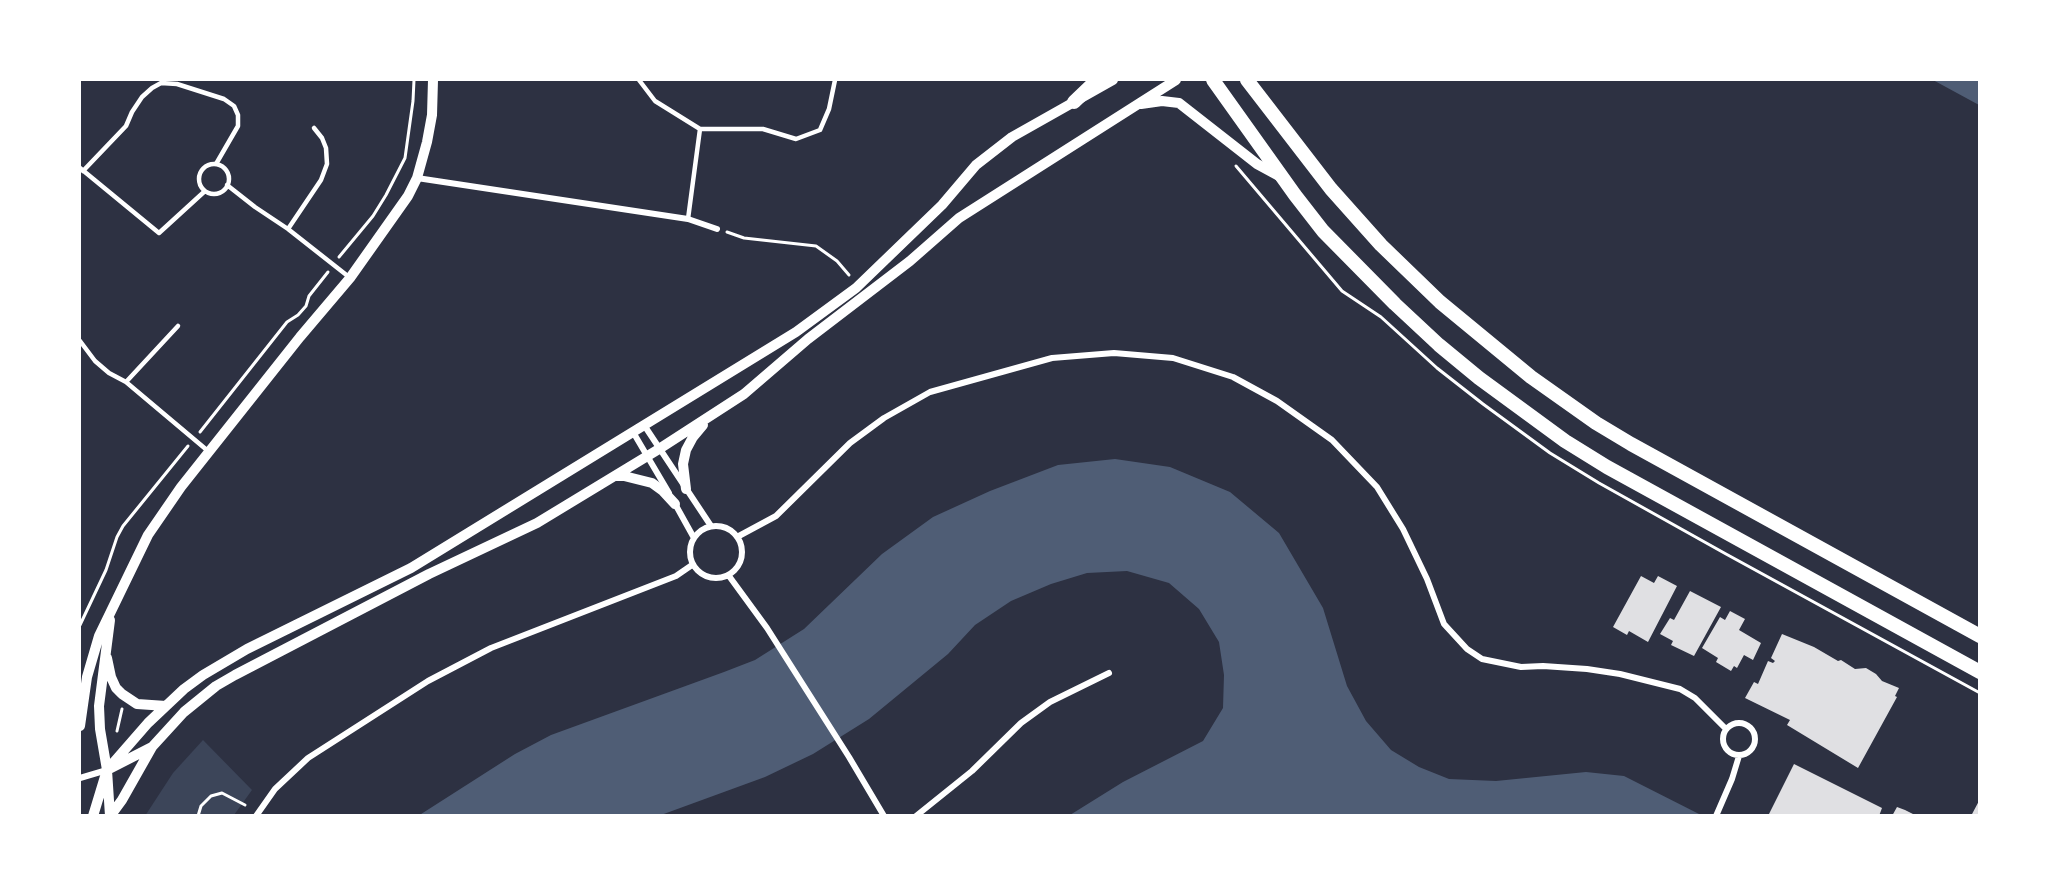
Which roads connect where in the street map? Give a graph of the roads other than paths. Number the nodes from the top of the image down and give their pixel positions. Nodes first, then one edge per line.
1 (433, 80) edge
2 (639, 80) edge
3 (835, 80) edge
4 (1097, 80) edge
5 (1113, 80) edge
6 (1176, 80) edge
7 (1213, 80) edge
8 (1251, 82) edge
9 (1074, 102) junction
10 (1138, 104) junction
11 (314, 128) dead end
12 (700, 129) junction
13 (216, 164) junction
14 (81, 170) edge
15 (417, 177) junction
16 (1281, 177) junction
17 (227, 185) junction
18 (205, 191) junction
19 (688, 219) junction
20 (288, 228) junction
21 (717, 229) road end
22 (350, 278) junction
23 (178, 326) dead end
24 (80, 341) edge
25 (126, 382) junction
26 (711, 416) junction
27 (644, 425) junction
28 (633, 432) junction
29 (659, 449) junction
30 (210, 452) junction
31 (648, 456) junction
32 (615, 476) junction
33 (686, 489) junction
34 (675, 504) junction
35 (711, 526) junction
36 (737, 537) junction
37 (694, 538) junction
38 (692, 565) junction
39 (729, 576) junction
40 (111, 611) junction
41 (1980, 636) edge
42 (106, 652) junction
43 (1980, 672) edge
44 (1109, 673) dead end
45 (166, 706) junction
46 (80, 726) edge
47 (1726, 729) junction
48 (152, 747) junction
49 (1739, 756) junction
50 (107, 770) junction
51 (80, 778) edge
52 (110, 815) edge
53 (93, 816) edge
54 (256, 816) edge
55 (884, 816) edge
56 (916, 816) edge
57 (1716, 816) edge

1 - 15 street
2 - 12 lane
3 - 12 lane
4 - 9 main road
5 - 9 street
6 - 10 street
7 - 16 main road
8 - 41 main road
9 - 27 street
10 - 16 street
10 - 26 street
11 - 20 lane
12 - 19 lane
13 - 14 lane
13 - 17 lane
13 - 18 lane
14 - 18 lane
15 - 19 street
15 - 22 street
16 - 43 main road
17 - 18 lane
17 - 20 lane
19 - 21 street
20 - 22 lane
22 - 30 street
23 - 25 lane
24 - 25 lane
25 - 30 lane
26 - 29 street
26 - 33 street
27 - 28 street
27 - 29 street
28 - 31 street
28 - 45 street
29 - 31 street
29 - 33 street
30 - 40 street
31 - 32 street
31 - 34 street
32 - 34 street
32 - 48 street
33 - 35 street
34 - 37 street
35 - 36 street
35 - 37 street
36 - 39 street
36 - 47 street
37 - 38 street
38 - 39 street
38 - 54 street
39 - 55 street
40 - 42 street
40 - 46 street
42 - 45 street
42 - 50 street
44 - 56 street
45 - 50 street
47 - 49 street
47 - 49 street
48 - 50 street
48 - 52 street
49 - 57 street
50 - 51 street
50 - 52 street
50 - 53 street

